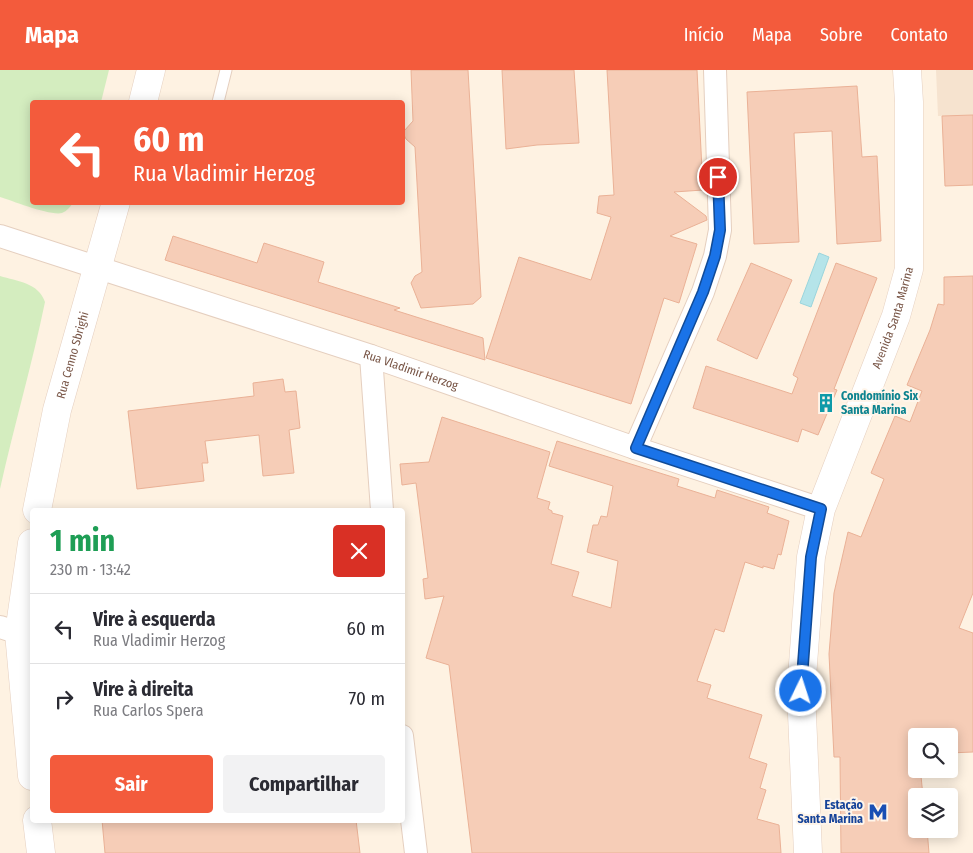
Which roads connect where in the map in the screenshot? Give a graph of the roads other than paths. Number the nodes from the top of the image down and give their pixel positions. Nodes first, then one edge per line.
1 (151, 70) edge
2 (226, 70) edge
3 (715, 70) edge
4 (907, 70) edge
5 (144, 100) edge
6 (218, 100) edge
7 (115, 205) edge
8 (0, 236) edge
9 (98, 267) junction
10 (371, 356) junction
11 (636, 448) junction
12 (37, 508) edge
13 (382, 508) edge
14 (821, 509) junction
15 (30, 551) edge
16 (10, 630) edge
17 (405, 761) edge
18 (30, 763) edge
19 (37, 823) edge
20 (40, 851) edge
21 (416, 853) edge
22 (808, 853) edge

1 - 5 street
2 - 6 lane
3 - 11 street
4 - 14 street, Avenida Santa Marina
7 - 9 street, Rua Cenno Sbrighi
8 - 9 street, Rua Vladimir Herzog
9 - 10 street, Rua Vladimir Herzog
9 - 12 street, Rua Cenno Sbrighi
10 - 11 street, Rua Vladimir Herzog
10 - 13 street
11 - 14 street, Rua Vladimir Herzog
14 - 22 street, Avenida Santa Marina
15 - 16 street
16 - 18 street
17 - 21 street
19 - 20 street

